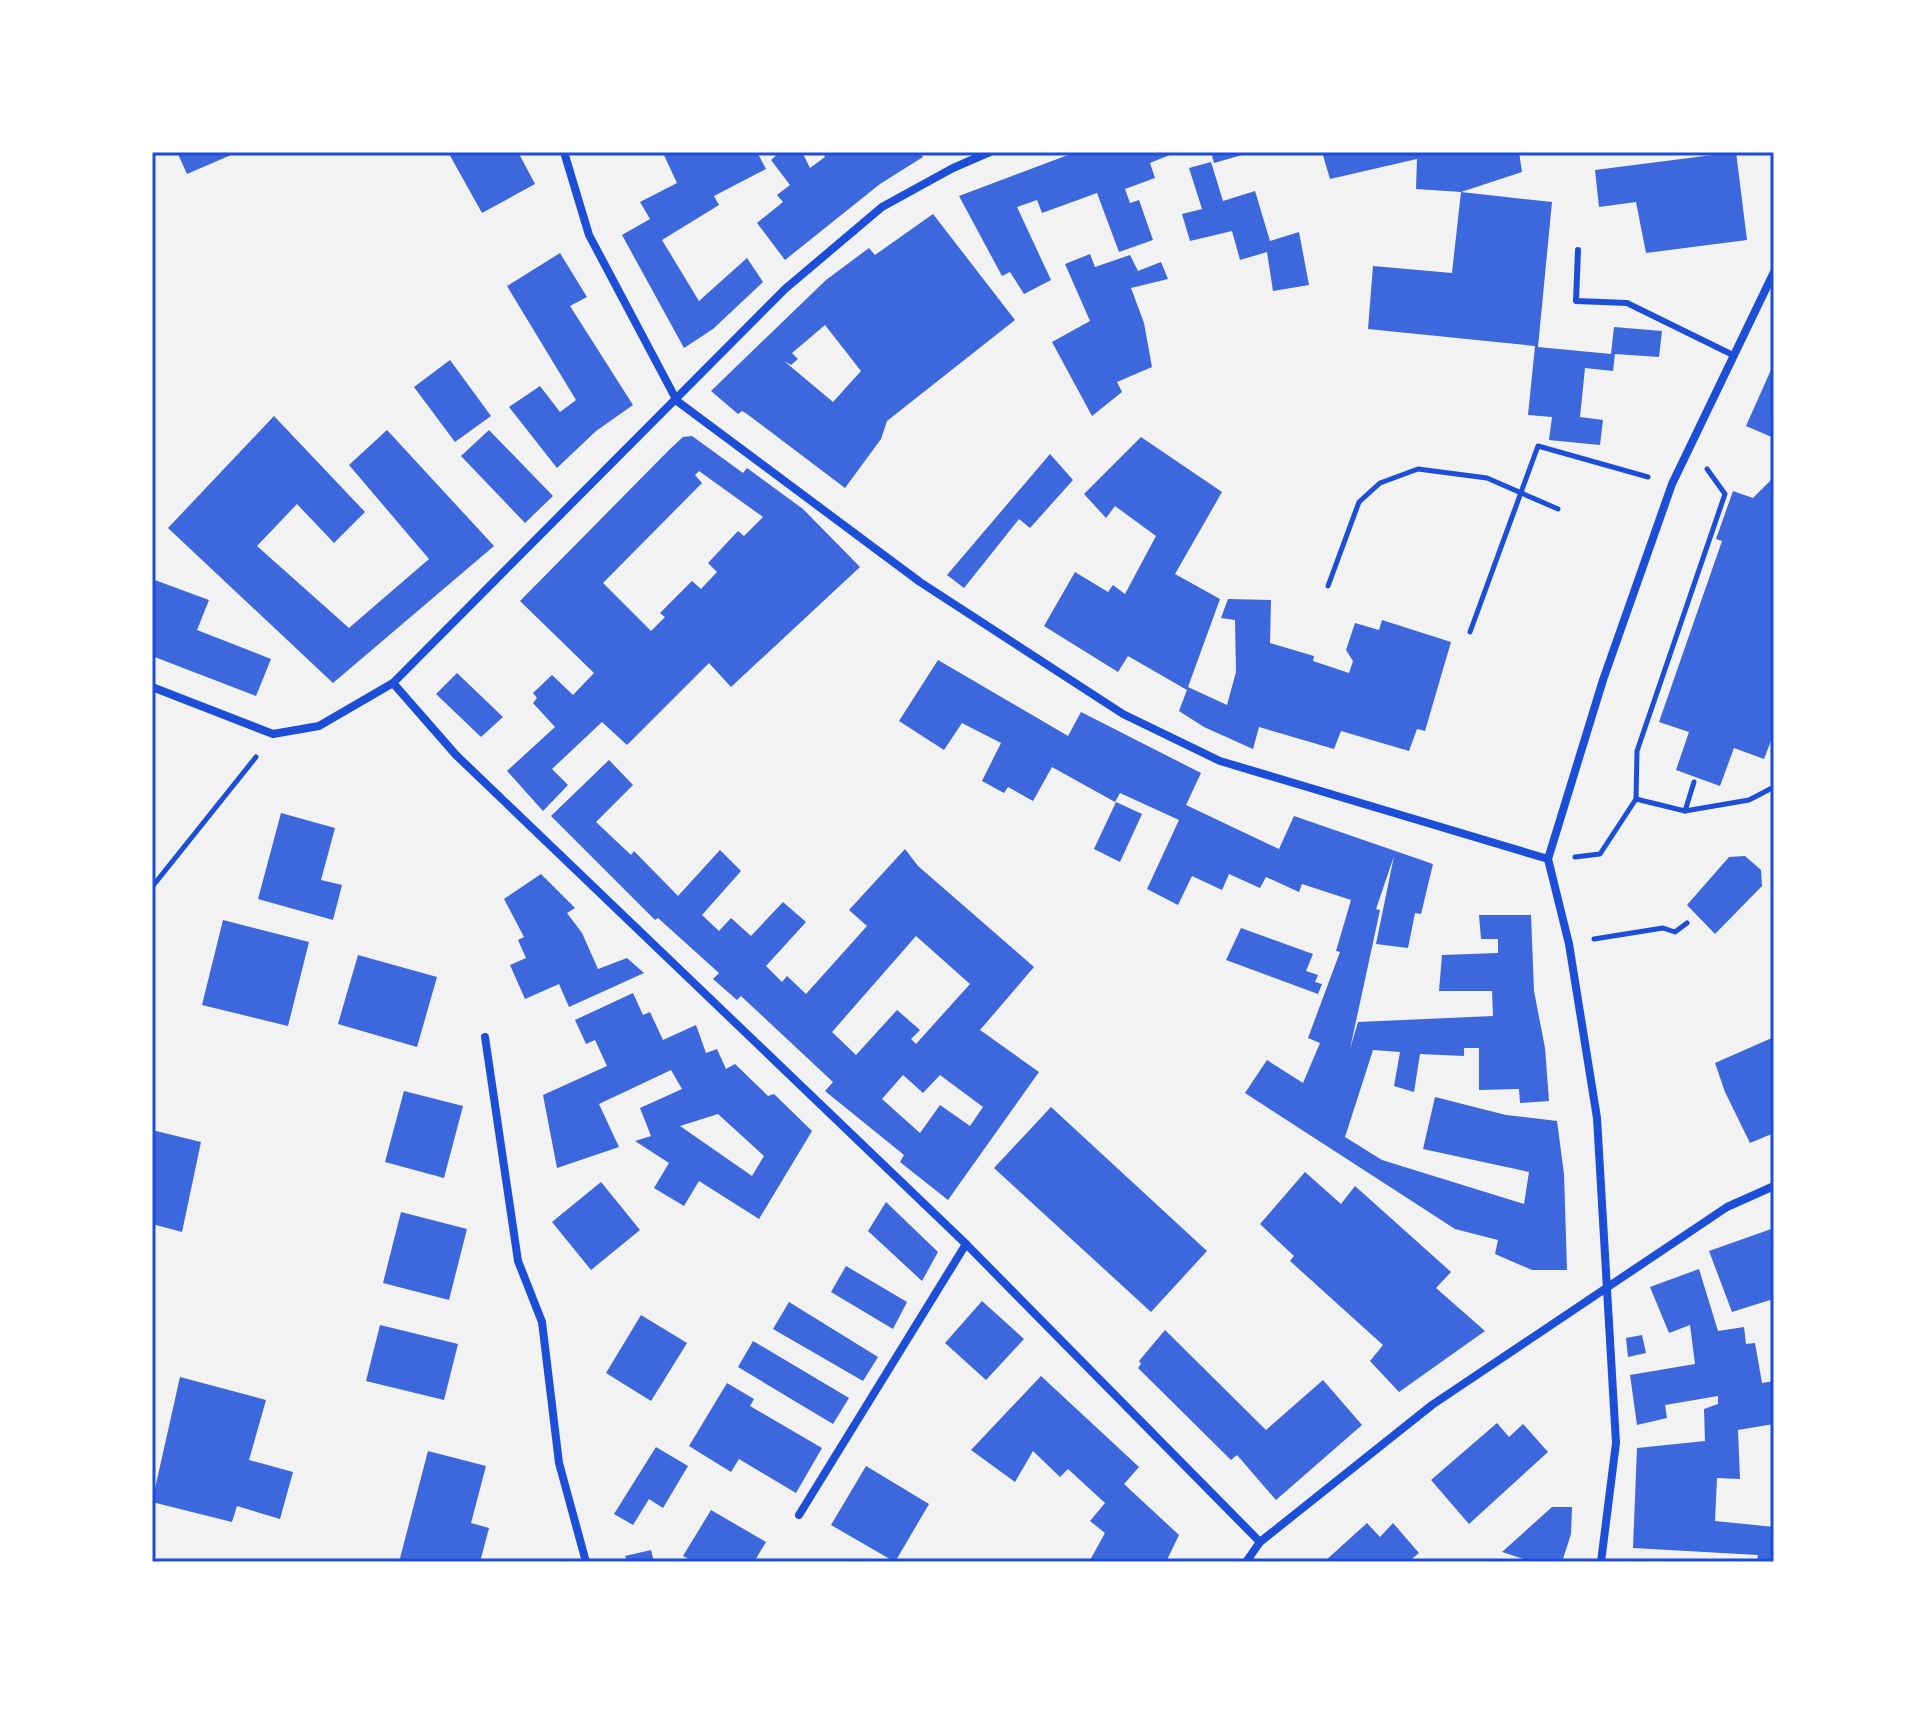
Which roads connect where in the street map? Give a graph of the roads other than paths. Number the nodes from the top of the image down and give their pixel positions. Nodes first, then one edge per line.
1 (564, 152) edge
2 (990, 152) edge
3 (1578, 250) dead end
4 (1774, 272) edge
5 (1733, 355) junction
6 (677, 401) junction
7 (393, 683) junction
8 (152, 687) edge
9 (1548, 859) junction
10 (485, 1037) dead end
11 (1774, 1186) edge
12 (966, 1244) junction
13 (1607, 1284) junction
14 (799, 1515) dead end
15 (1260, 1542) junction
16 (586, 1562) edge
17 (1246, 1562) edge
18 (1601, 1562) edge

1 - 6 street
2 - 6 street
3 - 5 lane
4 - 5 street
5 - 9 street
6 - 7 street
6 - 9 street
7 - 8 street
7 - 12 street
9 - 13 street
10 - 16 street
11 - 13 street
12 - 14 street
12 - 15 street
13 - 15 street
13 - 18 street
15 - 17 street

